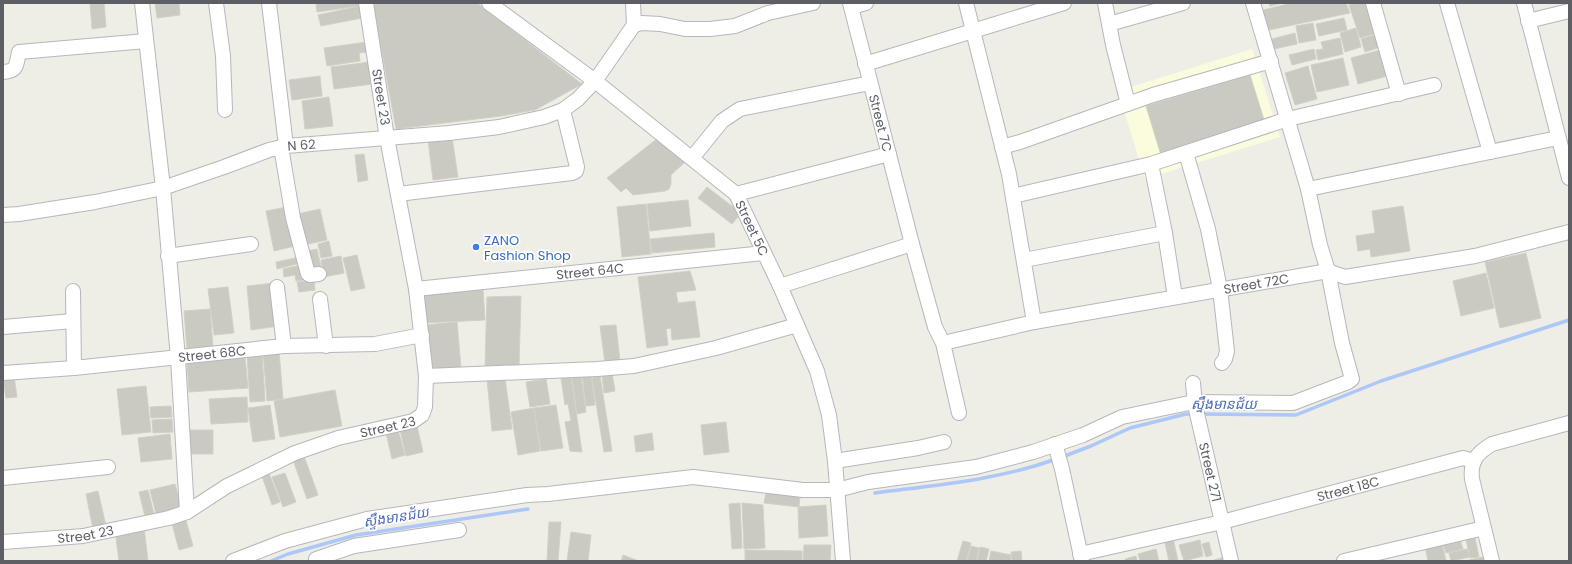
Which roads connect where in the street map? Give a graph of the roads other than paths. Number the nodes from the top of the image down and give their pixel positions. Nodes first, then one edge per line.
1 (142, 3) edge
2 (216, 3) edge
3 (269, 3) edge
4 (366, 3) edge
5 (489, 3) edge
6 (633, 3) edge
7 (813, 3) edge
8 (866, 3) edge
9 (966, 3) edge
10 (1064, 3) edge
11 (1106, 3) edge
12 (1183, 3) edge
13 (1253, 3) edge
14 (1373, 3) edge
15 (1447, 3) edge
16 (1524, 3) edge
17 (851, 5) edge
18 (1569, 11) edge
19 (1528, 20) junction
20 (1109, 24) junction
21 (634, 25) junction
22 (974, 32) junction
23 (146, 41) junction
24 (1271, 60) junction
25 (865, 64) junction
26 (3, 72) edge
27 (595, 81) junction
28 (870, 83) junction
29 (1434, 86) dead end
30 (1399, 94) junction
31 (1128, 104) junction
32 (225, 110) dead end
33 (563, 110) junction
34 (1288, 118) junction
35 (387, 138) junction
36 (1558, 138) junction
37 (1002, 146) junction
38 (283, 147) junction
39 (1490, 152) junction
40 (1186, 153) junction
41 (889, 154) junction
42 (692, 158) junction
43 (1150, 164) junction
44 (1569, 178) edge
45 (163, 188) junction
46 (1308, 189) junction
47 (398, 194) junction
48 (736, 194) junction
49 (1013, 196) junction
50 (3, 215) edge
51 (1569, 232) edge
52 (1165, 233) junction
53 (251, 244) dead end
54 (912, 244) junction
55 (764, 254) junction
56 (168, 256) junction
57 (1024, 260) junction
58 (1328, 271) junction
59 (319, 274) dead end
60 (780, 286) junction
61 (277, 287) dead end
62 (416, 289) junction
63 (1220, 289) junction
64 (72, 291) dead end
65 (1175, 297) junction
66 (320, 299) dead end
67 (73, 321) junction
68 (1034, 322) junction
69 (797, 325) junction
70 (3, 327) edge
71 (422, 335) junction
72 (942, 343) junction
73 (284, 346) junction
74 (326, 346) junction
75 (178, 358) junction
76 (1222, 363) dead end
77 (74, 368) junction
78 (3, 373) edge
79 (426, 376) junction
80 (1193, 383) dead end
81 (1194, 404) junction
82 (959, 413) dead end
83 (1569, 423) edge
84 (944, 442) dead end
85 (1057, 453) junction
86 (834, 461) junction
87 (1474, 461) junction
88 (108, 467) dead end
89 (3, 478) edge
90 (837, 490) junction
91 (187, 512) junction
92 (1222, 522) junction
93 (1484, 528) junction
94 (459, 530) dead end
95 (347, 537) junction
96 (3, 542) edge
97 (1081, 558) edge
98 (316, 559) dead end
99 (233, 561) edge
100 (843, 561) edge
101 (1231, 561) edge
102 (1344, 561) edge
103 (1492, 561) edge

1 - 23 street
2 - 32 street
3 - 38 street
4 - 35 street, Street 23
5 - 27 street, Street 5C
6 - 21 street
7 - 21 street
8 - 17 street
9 - 22 street
10 - 22 street
11 - 20 street
12 - 20 street
13 - 24 street
14 - 30 street
15 - 39 street
16 - 19 street
17 - 25 street, Street 7C
18 - 19 street
19 - 36 street
20 - 31 street
21 - 27 street, N 62
22 - 25 street
22 - 37 street
23 - 26 street
23 - 45 street
24 - 31 street
24 - 34 street
25 - 28 street, Street 7C
27 - 33 street, N 62
27 - 42 street, Street 5C
28 - 41 street, Street 7C
28 - 42 street
29 - 30 street
30 - 34 street
31 - 37 street
33 - 35 street, N 62
33 - 47 street
34 - 40 street
34 - 46 street
35 - 38 street, N 62
35 - 47 street, Street 23
36 - 39 street
36 - 44 street
37 - 49 street
38 - 45 street, N 62
38 - 59 street
39 - 46 street
40 - 43 street
40 - 63 street
41 - 48 street
41 - 54 street, Street 7C
42 - 48 street, Street 5C
43 - 49 street
43 - 52 street
45 - 50 street, N 62
45 - 56 street
46 - 58 street
47 - 62 street, Street 23
48 - 55 street, Street 5C
49 - 57 street
51 - 58 street, Street 72C
52 - 57 street
52 - 65 street
53 - 56 street
54 - 60 street
54 - 72 street, Street 7C
55 - 60 street, Street 5C
55 - 62 street, Street 64C
56 - 75 street
57 - 68 street
58 - 63 street, Street 72C
58 - 81 street
60 - 69 street, Street 5C
61 - 73 street
62 - 71 street, Street 23
63 - 65 street, Street 72C
63 - 76 street
64 - 67 street
65 - 68 street, Street 72C
66 - 74 street
67 - 70 street
67 - 77 street
68 - 72 street, Street 72C
69 - 79 street
69 - 86 street, Street 5C
71 - 74 street, Street 68C
71 - 79 street, Street 23
72 - 82 street, Street 7C
73 - 74 street, Street 68C
73 - 75 street, Street 68C
75 - 77 street, Street 68C
75 - 91 street
77 - 78 street, Street 68C
79 - 91 street, Street 23
80 - 81 street, Street 271
81 - 85 street
81 - 92 street, Street 271
83 - 87 street
84 - 86 street
85 - 90 street
85 - 97 street
86 - 90 street, Street 5C
87 - 92 street, Street 18C
87 - 93 street
88 - 89 street
90 - 95 street
90 - 100 street, Street 5C
91 - 96 street, Street 23
92 - 97 street, Street 18C
92 - 101 street, Street 271
93 - 102 street
93 - 103 street
94 - 95 street
95 - 98 street
95 - 99 street

